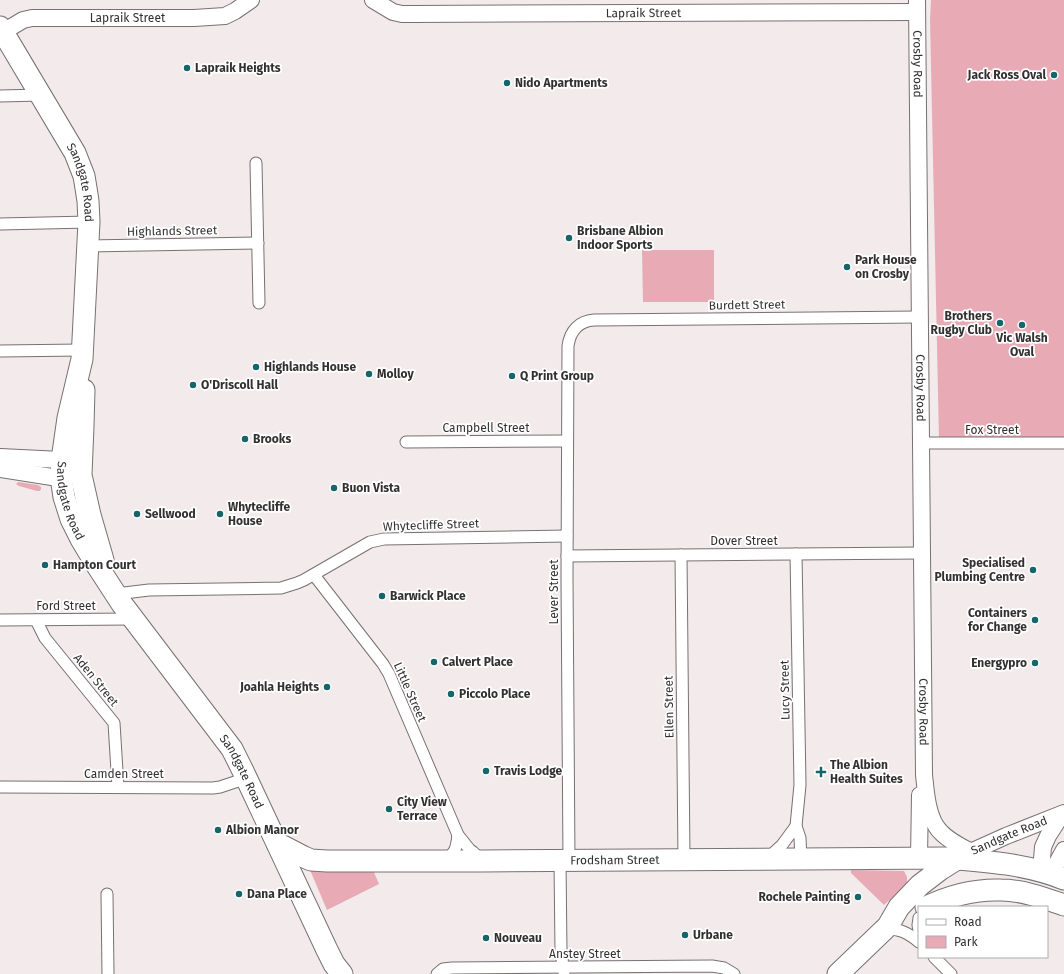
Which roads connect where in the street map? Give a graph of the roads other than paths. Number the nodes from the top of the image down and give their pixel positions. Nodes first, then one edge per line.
1 (251, 0) edge
2 (373, 0) edge
3 (917, 6) edge
4 (2, 30) edge
5 (41, 95) junction
6 (0, 96) edge
7 (256, 163) dead end
8 (89, 222) junction
9 (0, 224) edge
10 (258, 243) junction
11 (88, 246) junction
12 (259, 304) dead end
13 (919, 317) junction
14 (577, 327) joint
15 (0, 351) edge
16 (82, 354) junction
17 (567, 441) junction
18 (406, 442) dead end
19 (1064, 443) edge
20 (920, 444) junction
21 (0, 457) edge
22 (0, 469) edge
23 (71, 469) junction
24 (567, 536) junction
25 (921, 553) junction
26 (796, 554) junction
27 (681, 555) junction
28 (567, 556) junction
29 (314, 575) junction
30 (113, 591) junction
31 (133, 619) junction
32 (0, 620) edge
33 (36, 620) junction
34 (924, 775) junction
35 (247, 778) junction
36 (0, 787) edge
37 (118, 787) junction
38 (1063, 814) edge
39 (796, 826) junction
40 (458, 834) junction
41 (277, 843) junction
42 (1064, 850) edge
43 (964, 855) junction
44 (919, 858) junction
45 (767, 859) junction
46 (801, 859) junction
47 (565, 860) junction
48 (684, 860) junction
49 (446, 861) junction
50 (482, 861) junction
51 (1052, 875) edge
52 (927, 879) junction
53 (995, 890) junction
54 (106, 894) dead end
55 (1039, 896) junction
56 (1064, 905) edge
57 (928, 906) edge
58 (918, 912) edge
59 (887, 927) junction
60 (918, 941) edge
61 (935, 958) edge
62 (563, 970) edge
63 (108, 974) edge
64 (342, 974) edge
65 (437, 974) edge
66 (734, 974) edge
67 (838, 974) edge
68 (951, 974) edge

1 - 4 street, Lapraik Street
2 - 3 street, Lapraik Street
3 - 13 street, Crosby Road
4 - 5 highway, Sandgate Road
5 - 6 street
5 - 8 highway, Sandgate Road
7 - 10 street
8 - 9 street
8 - 11 highway, Sandgate Road
10 - 11 street, Highlands Street
10 - 12 street
11 - 16 highway, Sandgate Road
13 - 14 street, Burdett Street
13 - 20 street, Crosby Road
14 - 17 street, Lever Street
15 - 16 street
16 - 23 highway, Sandgate Road
17 - 18 street, Campbell Street
17 - 24 street, Lever Street
19 - 20 street, Fox Street
20 - 25 street, Crosby Road
21 - 23 street
22 - 23 street
23 - 30 highway, Sandgate Road
24 - 28 street, Lever Street
24 - 29 street, Whytecliffe Street
25 - 26 street, Dover Street
25 - 34 street, Crosby Road
26 - 27 street, Dover Street
26 - 39 street, Lucy Street
27 - 28 street, Dover Street
27 - 48 street, Ellen Street
28 - 47 street, Lever Street
29 - 30 street, Whytecliffe Street
29 - 40 street, Little Street
30 - 31 highway, Sandgate Road
31 - 33 street, Ford Street
31 - 35 highway, Sandgate Road
32 - 33 street, Ford Street
33 - 37 street, Aden Street
34 - 43 street, Crosby Road
34 - 44 street, Crosby Road
35 - 37 street, Camden Street
35 - 41 highway, Sandgate Road
36 - 37 street, Camden Street
38 - 43 street, Sandgate Road
38 - 51 street, Sandgate Road
39 - 45 street
39 - 46 street, Lucy Street
40 - 49 street
40 - 50 street, Little Street
41 - 49 highway, Frodsham Street
41 - 64 highway, Sandgate Road
42 - 51 street
43 - 44 highway, Frodsham Street
43 - 51 highway, Sandgate Road
43 - 52 highway, Sandgate Road
44 - 46 highway, Frodsham Street
44 - 52 highway
45 - 46 highway, Frodsham Street
45 - 48 highway, Frodsham Street
47 - 48 highway, Frodsham Street
47 - 50 highway, Frodsham Street
47 - 62 street, Lever Street
49 - 50 highway, Frodsham Street
51 - 55 highway
52 - 53 highway
52 - 59 highway, Sandgate Road
53 - 55 highway
53 - 57 highway
54 - 63 street
55 - 56 highway
58 - 59 highway, Sandgate Road
59 - 60 street
59 - 67 highway, Sandgate Road
61 - 68 street
62 - 65 street, Anstey Street
62 - 66 street, Anstey Street

